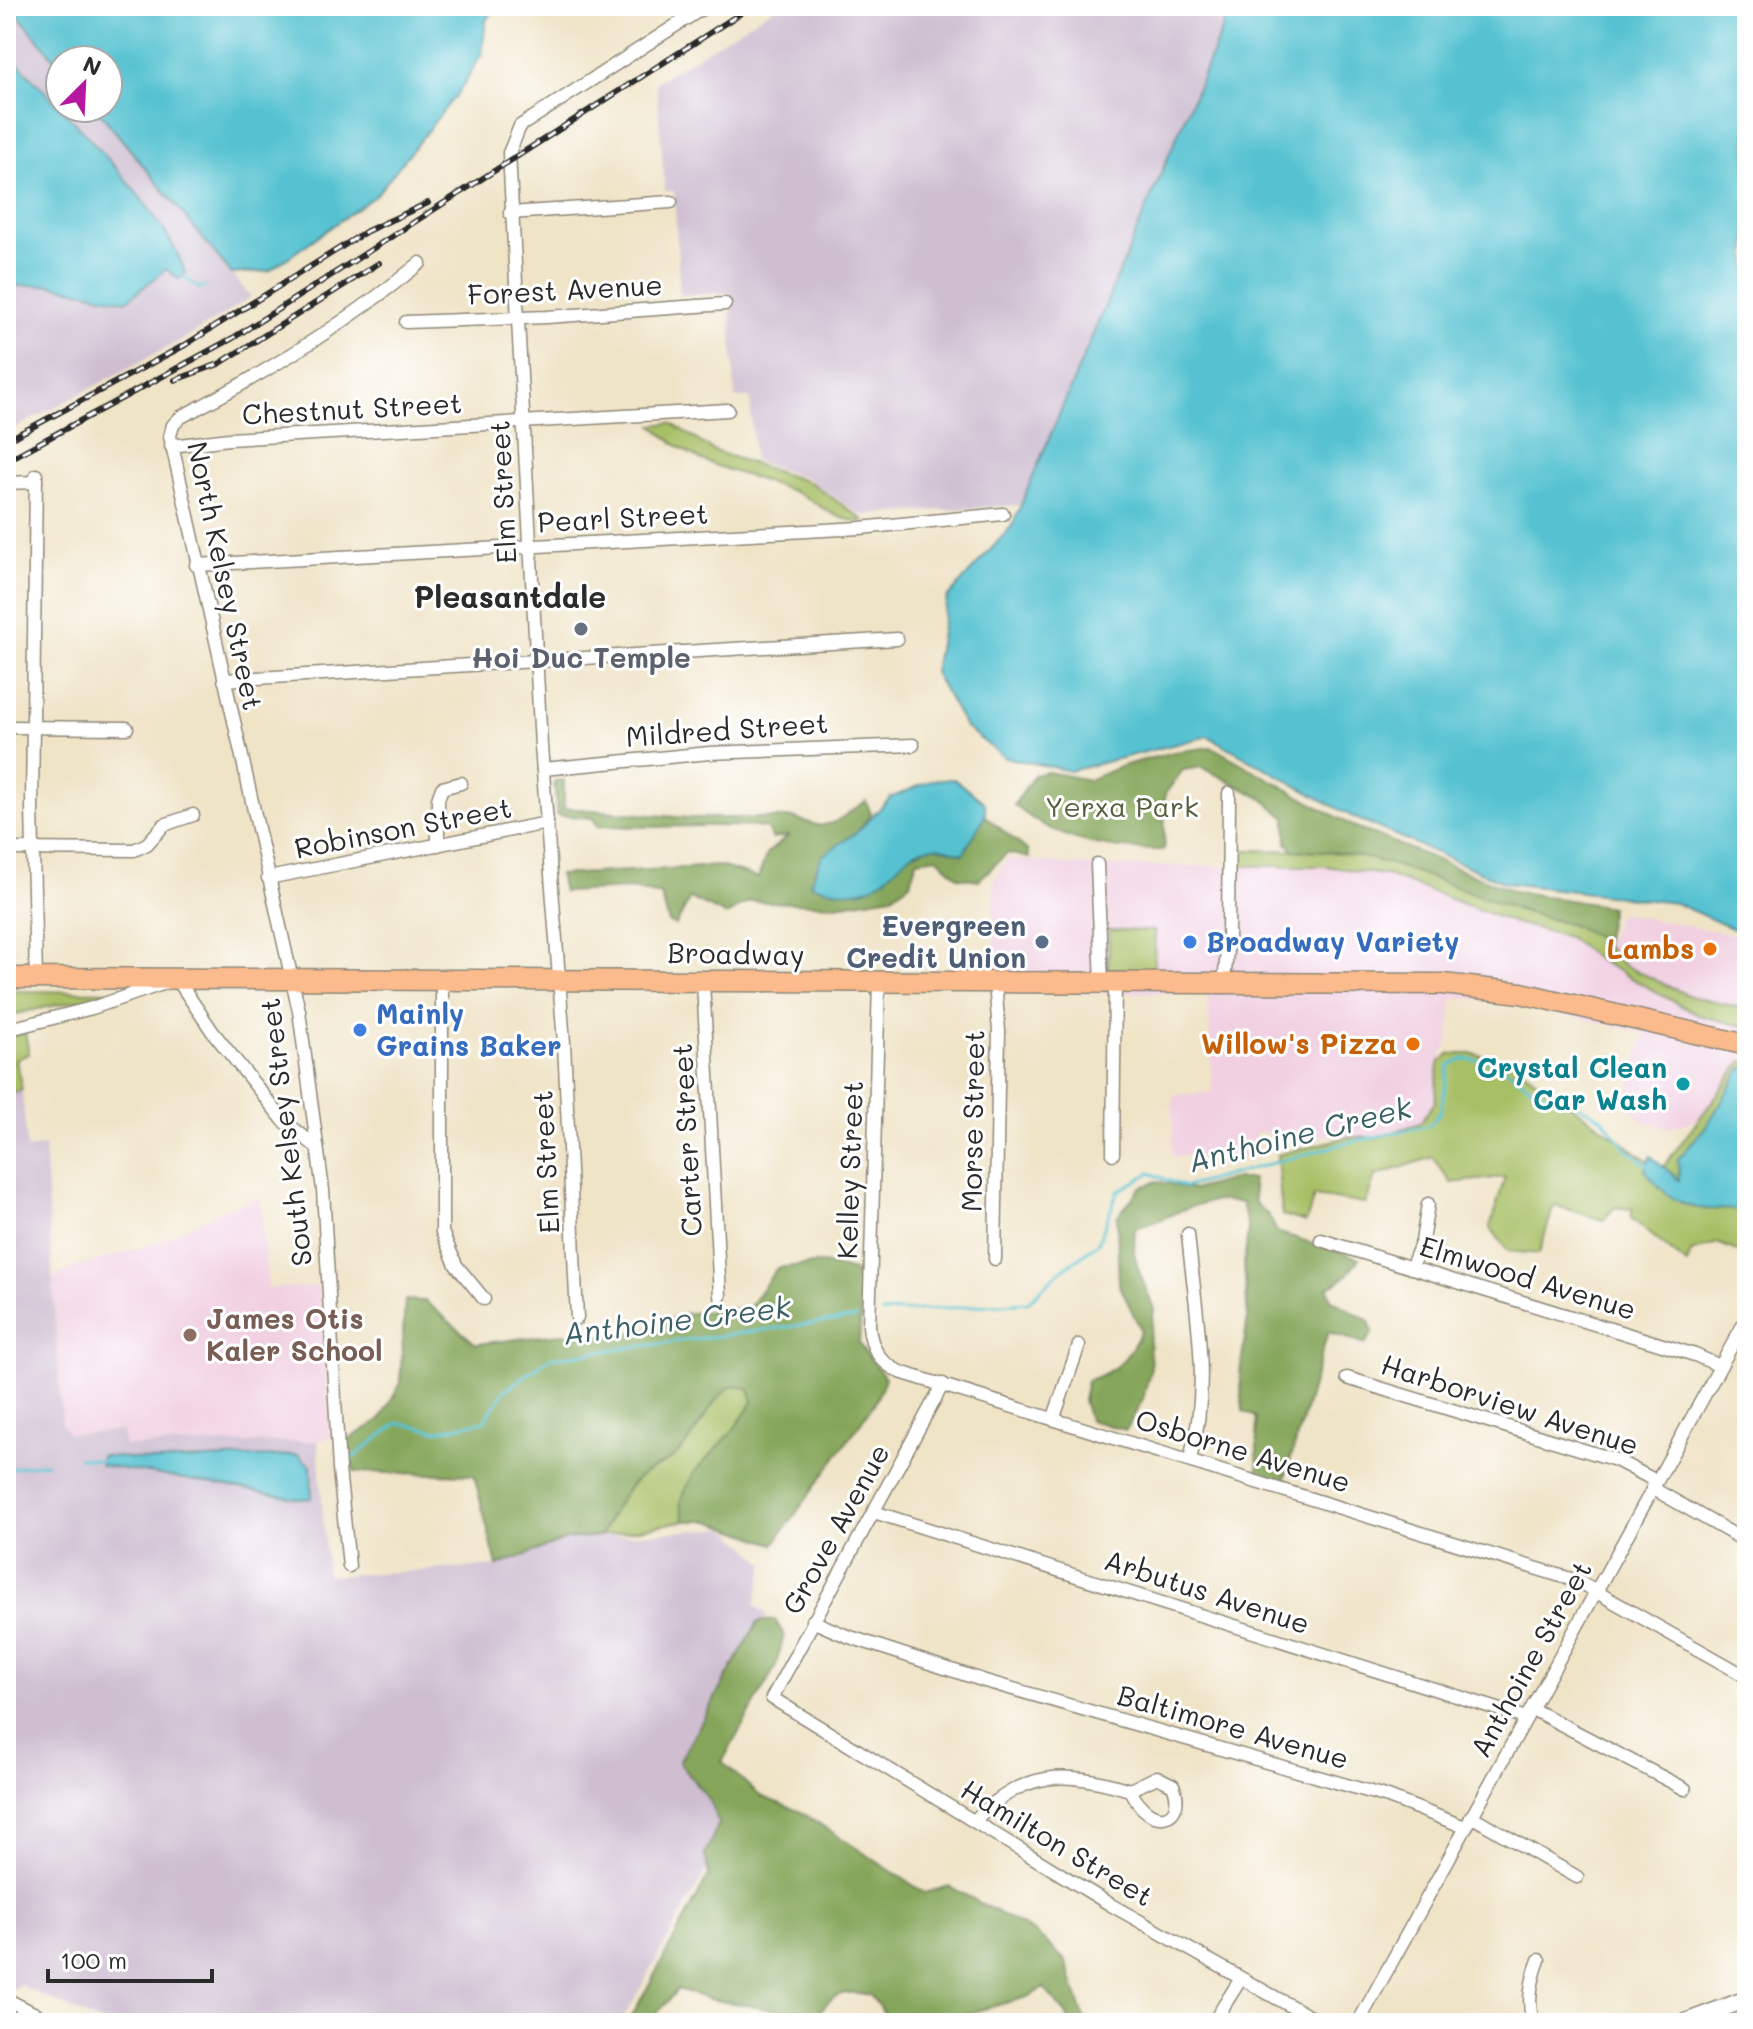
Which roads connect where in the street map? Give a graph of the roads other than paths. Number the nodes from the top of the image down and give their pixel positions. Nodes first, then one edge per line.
1 (706, 6) edge
2 (671, 202) dead end
3 (510, 213) junction
4 (420, 263) dead end
5 (725, 304) dead end
6 (517, 317) junction
7 (406, 322) dead end
8 (728, 410) dead end
9 (523, 423) junction
10 (171, 446) junction
11 (6, 483) edge
12 (1003, 514) dead end
13 (530, 547) junction
14 (196, 565) junction
15 (897, 639) dead end
16 (538, 662) junction
17 (224, 680) junction
18 (6, 727) edge
19 (33, 727) junction
20 (127, 728) dead end
21 (913, 745) dead end
22 (543, 769) junction
23 (461, 783) dead end
24 (1229, 793) dead end
25 (193, 815) dead end
26 (547, 823) junction
27 (438, 845) junction
28 (6, 849) edge
29 (34, 849) junction
30 (1097, 864) dead end
31 (268, 878) junction
32 (6, 978) edge
33 (36, 979) junction
34 (177, 979) junction
35 (292, 980) junction
36 (557, 980) junction
37 (442, 981) junction
38 (703, 982) junction
39 (879, 983) junction
40 (995, 983) junction
41 (1108, 984) junction
42 (1224, 984) junction
43 (6, 1030) edge
44 (1747, 1045) edge
45 (314, 1145) junction
46 (1113, 1154) dead end
47 (1428, 1204) dead end
48 (1188, 1234) dead end
49 (1321, 1240) dead end
50 (995, 1259) dead end
51 (1411, 1268) junction
52 (720, 1296) dead end
53 (484, 1299) dead end
54 (577, 1318) dead end
55 (1747, 1318) edge
56 (1079, 1345) dead end
57 (878, 1356) joint
58 (1720, 1366) junction
59 (1347, 1378) dead end
60 (943, 1384) junction
61 (1054, 1417) junction
62 (1190, 1459) junction
63 (1654, 1484) junction
64 (874, 1512) junction
65 (1747, 1542) edge
66 (349, 1566) dead end
67 (1596, 1589) junction
68 (812, 1621) junction
69 (1747, 1677) edge
70 (772, 1698) joint
71 (1529, 1714) junction
72 (1685, 1789) dead end
73 (1130, 1790) dead end
74 (974, 1821) junction
75 (1468, 1821) junction
76 (1577, 1877) dead end
77 (1539, 1960) dead end
78 (1240, 1980) junction
79 (1745, 1997) edge
80 (6, 1999) edge
81 (53, 2023) edge
82 (1213, 2023) edge
83 (1321, 2023) edge
84 (1358, 2023) edge
85 (1533, 2023) edge
86 (1683, 2023) edge

1 - 3 street, Elm Street
2 - 3 street
3 - 6 street, Elm Street
4 - 10 street, North Kelsey Street
5 - 6 street, Forest Avenue
6 - 7 street, Forest Avenue
6 - 9 street, Elm Street
8 - 9 street, Chestnut Street
9 - 10 street, Chestnut Street
9 - 13 street, Elm Street
10 - 14 street, North Kelsey Street
11 - 19 street
12 - 13 street, Pearl Street
13 - 14 street, Pearl Street
13 - 16 street, Elm Street
14 - 17 street, North Kelsey Street
15 - 16 street
16 - 17 street
16 - 22 street, Elm Street
17 - 31 street, North Kelsey Street
18 - 19 street
19 - 20 street
19 - 29 street
21 - 22 street, Mildred Street
22 - 26 street, Elm Street
23 - 27 street
24 - 42 street
25 - 29 street
26 - 27 street, Robinson Street
26 - 36 street, Elm Street
27 - 31 street, Robinson Street
28 - 29 street
29 - 33 street
30 - 41 street
31 - 35 street, North Kelsey Street
32 - 33 main road, Broadway
33 - 34 main road, Broadway
34 - 35 main road, Broadway
34 - 43 street
34 - 45 street
35 - 37 main road, Broadway
35 - 45 street, South Kelsey Street
36 - 37 main road, Broadway
36 - 38 main road, Broadway
36 - 54 street, Elm Street
37 - 53 street
38 - 39 main road, Broadway
38 - 52 street, Carter Street
39 - 40 main road, Broadway
39 - 57 street, Kelley Street
40 - 41 main road, Broadway
40 - 50 street, Morse Street
41 - 42 main road, Broadway
41 - 46 street
42 - 44 main road, Broadway
45 - 66 street, South Kelsey Street
47 - 51 street
48 - 62 street
49 - 51 street, Elmwood Avenue
51 - 58 street, Elmwood Avenue
55 - 58 street, Anthoine Street
56 - 61 street
57 - 60 street, Osborne Avenue
58 - 63 street, Anthoine Street
59 - 63 street, Harborview Avenue
60 - 61 street, Osborne Avenue
60 - 64 street, Grove Avenue
61 - 62 street, Osborne Avenue
62 - 67 street, Osborne Avenue
63 - 65 street, Harborview Avenue
63 - 67 street, Anthoine Street
64 - 68 street, Grove Avenue
64 - 71 street, Arbutus Avenue
67 - 69 street, Osborne Avenue
67 - 71 street, Anthoine Street
68 - 70 street, Grove Avenue
68 - 75 street, Baltimore Avenue
70 - 74 street, Hamilton Street
71 - 72 street, Arbutus Avenue
71 - 75 street, Anthoine Street
73 - 74 street
74 - 78 street, Hamilton Street
75 - 76 street, Baltimore Avenue
75 - 84 street, Anthoine Street
77 - 85 street
78 - 82 street
78 - 83 street, Hamilton Street
79 - 86 street
80 - 81 street

